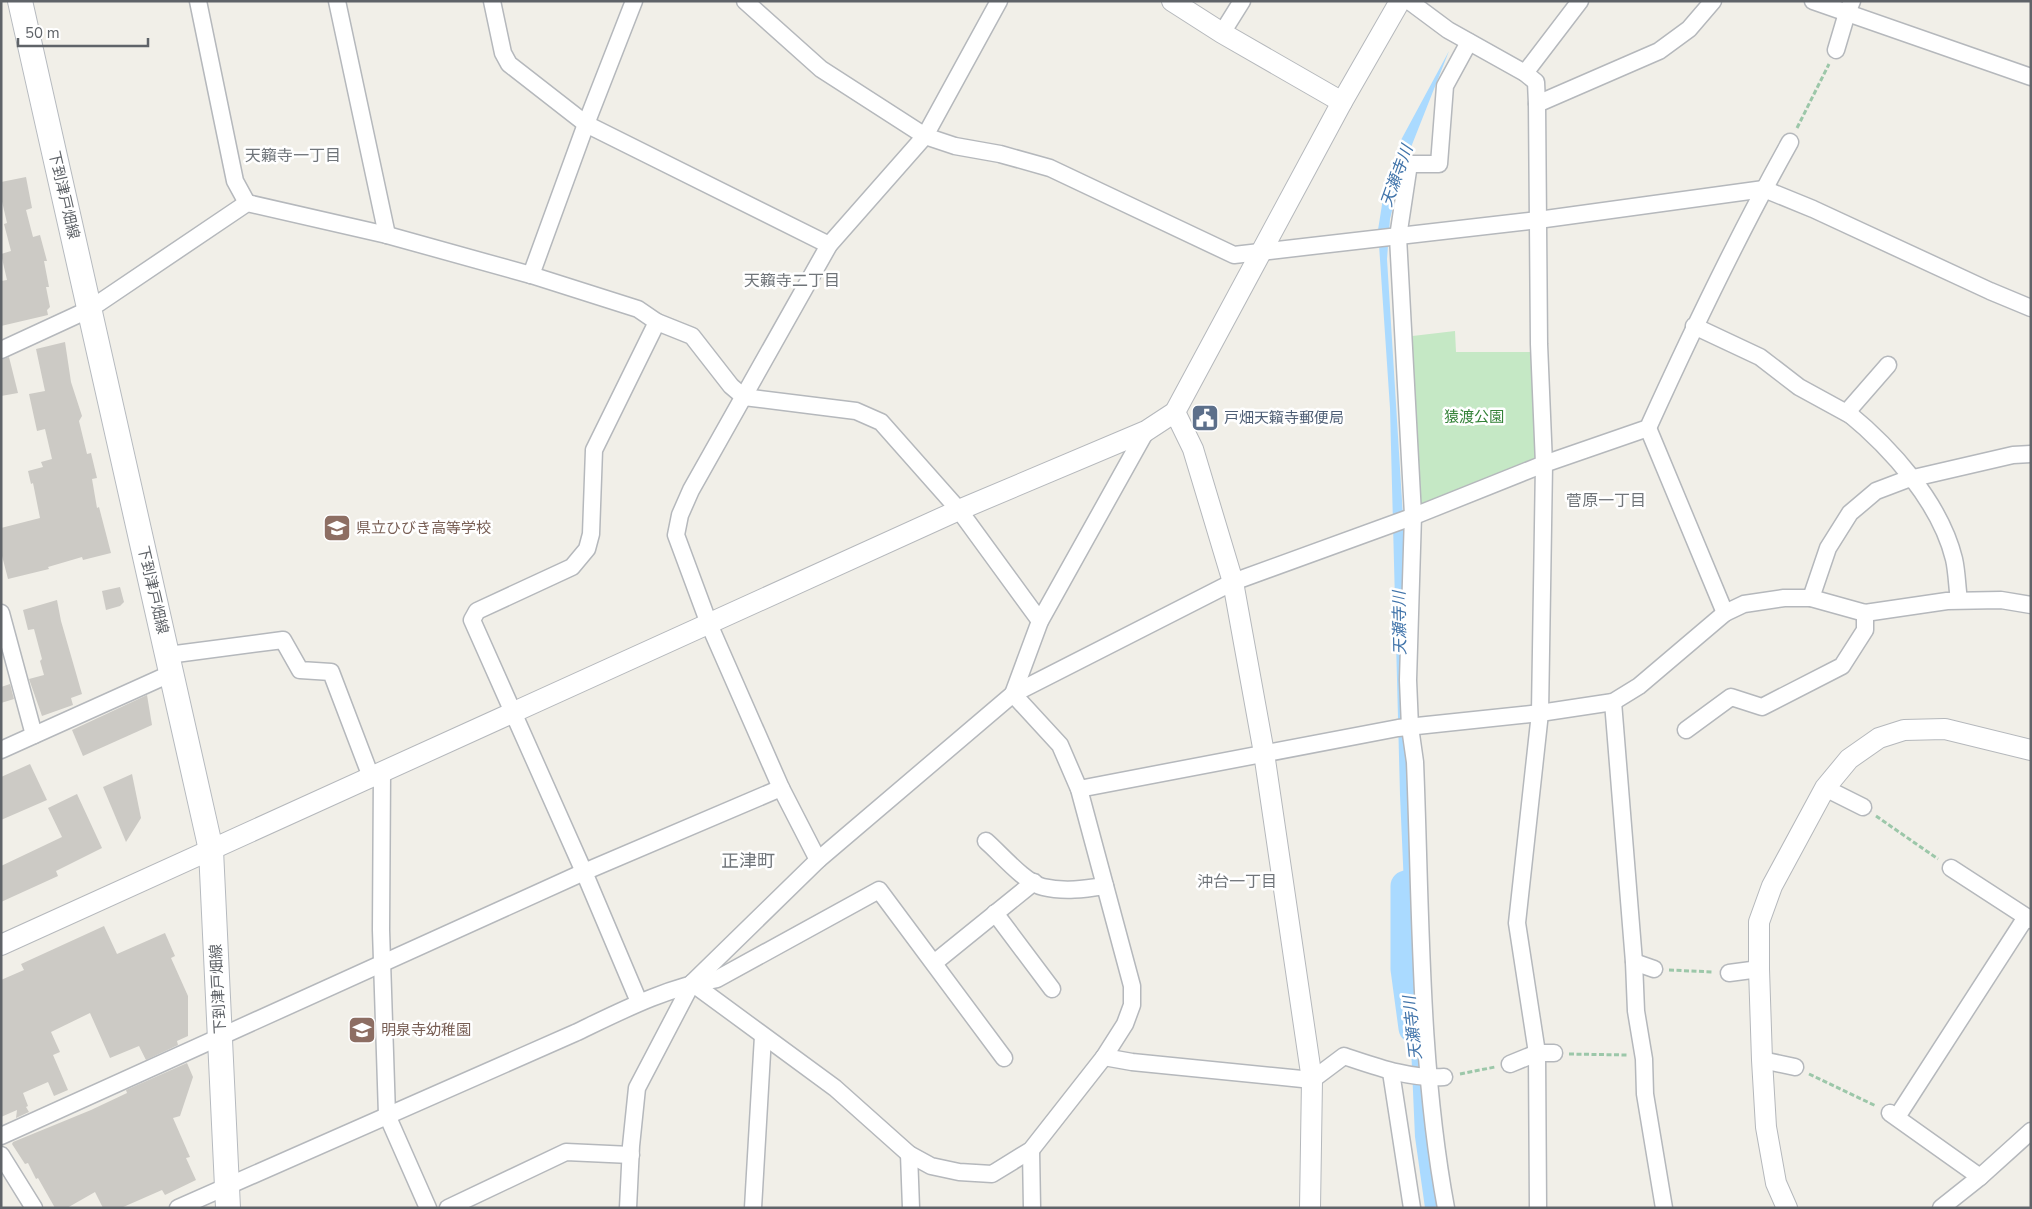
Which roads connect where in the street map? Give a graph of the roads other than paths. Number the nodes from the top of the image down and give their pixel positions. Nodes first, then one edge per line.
1 (20, 1) edge
2 (198, 1) edge
3 (337, 1) edge
4 (492, 1) edge
5 (634, 1) edge
6 (745, 1) edge
7 (999, 1) edge
8 (1172, 1) edge
9 (1242, 1) edge
10 (1400, 1) edge
11 (1409, 1) edge
12 (1580, 1) edge
13 (1713, 1) edge
14 (1813, 1) edge
15 (1850, 7) edge
16 (1222, 33) junction
17 (1469, 42) junction
18 (1836, 50) road end
19 (1525, 73) junction
20 (2031, 77) edge
21 (1342, 102) junction
22 (1537, 104) junction
23 (586, 124) junction
24 (925, 136) junction
25 (1790, 142) road end
26 (1764, 189) junction
27 (247, 203) junction
28 (1538, 220) junction
29 (388, 235) junction
30 (1396, 237) junction
31 (829, 245) junction
32 (1262, 250) junction
33 (531, 275) junction
34 (2031, 308) edge
35 (90, 309) junction
36 (657, 322) junction
37 (1694, 326) junction
38 (1, 350) edge
39 (1888, 365) dead end
40 (744, 397) junction
41 (1175, 412) junction
42 (1852, 416) junction
43 (1648, 428) junction
44 (1146, 431) junction
45 (2031, 454) edge
46 (1544, 464) junction
47 (1912, 478) junction
48 (959, 510) junction
49 (1411, 516) junction
50 (1232, 582) junction
51 (1811, 598) junction
52 (1958, 600) junction
53 (2031, 605) edge
54 (1, 612) edge
55 (1865, 612) junction
56 (1725, 613) junction
57 (1040, 621) junction
58 (709, 624) junction
59 (170, 664) junction
60 (1012, 694) junction
61 (1613, 702) junction
62 (512, 713) junction
63 (1540, 713) junction
64 (1404, 727) junction
65 (1686, 730) dead end
66 (34, 735) junction
67 (2030, 749) edge
68 (1, 750) edge
69 (1264, 753) junction
70 (376, 775) junction
71 (781, 788) junction
72 (1825, 788) junction
73 (1079, 789) junction
74 (1863, 807) road end
75 (986, 840) dead end
76 (211, 850) junction
77 (818, 860) junction
78 (1951, 868) road end
79 (584, 872) junction
80 (1034, 882) junction
81 (1105, 886) junction
82 (995, 913) junction
83 (2028, 919) edge
84 (1, 945) edge
85 (1634, 962) junction
86 (383, 963) junction
87 (934, 963) junction
88 (1654, 969) road end
89 (1759, 969) junction
90 (1729, 973) road end
91 (692, 983) junction
92 (1052, 989) dead end
93 (639, 1002) junction
94 (763, 1036) junction
95 (221, 1037) junction
96 (1537, 1053) junction
97 (1554, 1053) road end
98 (1104, 1056) junction
99 (1004, 1058) dead end
100 (1762, 1060) junction
101 (1510, 1064) road end
102 (1796, 1067) road end
103 (1391, 1072) junction
104 (1436, 1078) junction
105 (1312, 1080) junction
106 (387, 1115) junction
107 (2031, 1131) edge
108 (1, 1136) edge
109 (1031, 1150) junction
110 (909, 1154) junction
111 (1, 1155) edge
112 (630, 1155) junction
113 (1980, 1177) junction
114 (226, 1201) edge
115 (34, 1208) edge
116 (178, 1208) edge
117 (428, 1208) edge
118 (448, 1208) edge
119 (628, 1208) edge
120 (753, 1208) edge
121 (911, 1208) edge
122 (1032, 1208) edge
123 (1310, 1208) edge
124 (1412, 1208) edge
125 (1446, 1208) edge
126 (1538, 1208) edge
127 (1664, 1208) edge
128 (1787, 1208) edge
129 (1941, 1208) edge

1 - 35 main road, 下到津戸畑線
2 - 27 street
3 - 29 street
4 - 23 street
5 - 23 street
6 - 24 street
7 - 24 street
8 - 16 street
9 - 16 street
10 - 21 street
11 - 17 street
12 - 19 street
13 - 22 street
14 - 15 street
15 - 18 street
15 - 20 street
16 - 21 street
17 - 19 street
17 - 30 street
19 - 22 street
21 - 32 street
22 - 28 street
23 - 31 street
23 - 33 street
24 - 31 street
24 - 32 street
25 - 26 street
26 - 28 street
26 - 34 street
26 - 37 street
27 - 29 street
27 - 35 street
28 - 30 street
28 - 46 street
29 - 33 street
30 - 32 street
30 - 49 street
31 - 40 street
32 - 41 street
33 - 36 street
35 - 38 street
35 - 59 main road, 下到津戸畑線
36 - 40 street
36 - 62 street
37 - 42 street
37 - 43 street
39 - 42 street
40 - 48 street
40 - 58 street
41 - 44 street
41 - 50 street
42 - 47 street
43 - 46 street
43 - 56 street
44 - 48 street
44 - 57 street
45 - 47 street
46 - 49 street
46 - 63 street
47 - 51 street
47 - 52 street
48 - 57 street
48 - 58 street
49 - 50 street
49 - 64 street
50 - 60 street
50 - 69 street
51 - 55 street
51 - 56 street
52 - 53 street
52 - 55 street
54 - 66 street
55 - 65 street
56 - 61 street
57 - 60 street
58 - 62 street
58 - 71 street
59 - 66 street
59 - 70 street
59 - 76 main road, 下到津戸畑線
60 - 73 street
60 - 77 street
61 - 63 street
61 - 85 street
62 - 70 street
62 - 79 street
63 - 64 street
63 - 96 street
64 - 69 street
64 - 104 street
66 - 68 street
67 - 72 street
69 - 73 street
69 - 105 street
70 - 76 street
70 - 86 street
71 - 77 street
71 - 79 street
72 - 74 street
72 - 89 street
73 - 81 street
75 - 80 street
76 - 84 street
76 - 95 main road, 下到津戸畑線
77 - 91 street
78 - 83 street
79 - 86 street
79 - 93 street
80 - 81 street
80 - 82 street
81 - 98 street
82 - 87 street
82 - 92 street
83 - 113 street
85 - 88 street
85 - 127 street
86 - 95 street
86 - 106 street
87 - 91 street
87 - 99 street
89 - 90 street
89 - 100 street
91 - 93 street
91 - 94 street
91 - 112 street
93 - 106 street
94 - 110 street
94 - 120 street
95 - 108 street
95 - 114 main road, 下到津戸畑線
96 - 97 street
96 - 101 street
96 - 126 street
98 - 105 street
98 - 109 street
100 - 102 street
100 - 128 street
103 - 104 street
103 - 105 street
103 - 124 street
104 - 125 street
105 - 123 street
106 - 114 street
106 - 117 street
107 - 113 street
109 - 110 street
109 - 122 street
110 - 121 street
111 - 115 street
112 - 118 street
112 - 119 street
113 - 129 street
114 - 116 street

